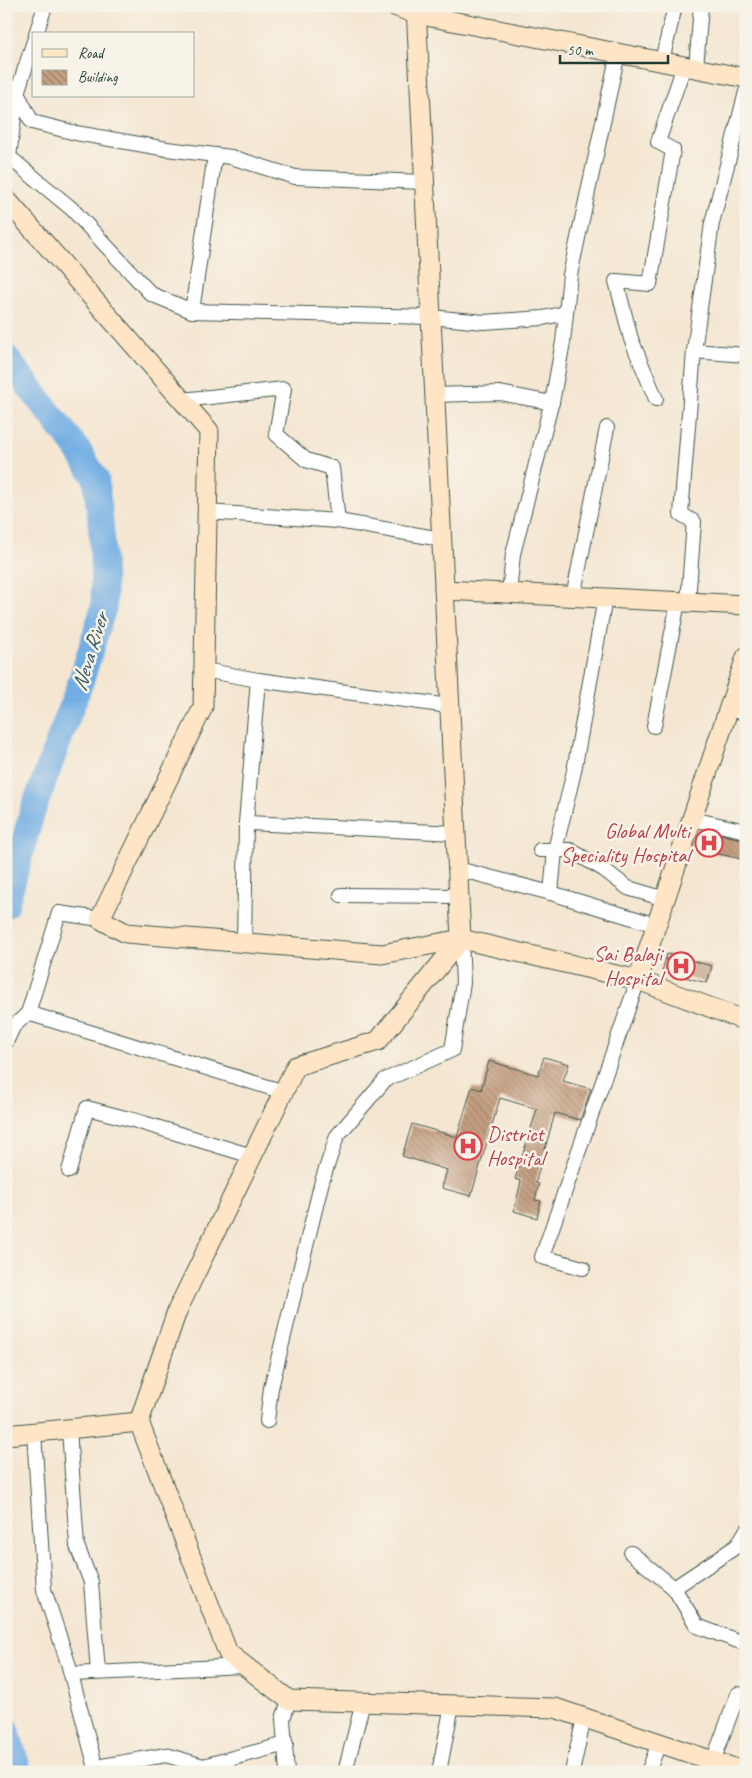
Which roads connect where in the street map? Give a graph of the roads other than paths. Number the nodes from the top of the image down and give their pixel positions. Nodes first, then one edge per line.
1 (45, 6) edge
2 (394, 6) edge
3 (675, 6) edge
4 (701, 6) edge
5 (416, 10) edge
6 (37, 32) edge
7 (32, 46) edge
8 (618, 53) junction
9 (662, 62) junction
10 (690, 67) junction
11 (746, 78) edge
12 (12, 91) edge
13 (746, 92) edge
14 (215, 155) junction
15 (7, 159) edge
16 (424, 182) junction
17 (6, 198) edge
18 (192, 311) junction
19 (566, 313) junction
20 (430, 318) junction
21 (694, 351) junction
22 (746, 355) edge
23 (434, 396) junction
24 (656, 399) dead end
25 (182, 400) junction
26 (552, 403) junction
27 (607, 428) dead end
28 (207, 512) junction
29 (338, 522) junction
30 (441, 538) junction
31 (444, 590) junction
32 (509, 594) junction
33 (573, 597) junction
34 (605, 598) junction
35 (683, 602) junction
36 (746, 605) edge
37 (746, 657) edge
38 (204, 670) junction
39 (258, 680) junction
40 (449, 706) junction
41 (737, 711) edge
42 (654, 726) dead end
43 (692, 819) junction
44 (246, 823) junction
45 (746, 831) edge
46 (456, 833) junction
47 (540, 850) dead end
48 (555, 850) junction
49 (458, 869) junction
50 (551, 893) junction
51 (341, 895) dead end
52 (459, 896) junction
53 (665, 899) junction
54 (100, 919) junction
55 (656, 925) junction
56 (461, 939) junction
57 (244, 943) junction
58 (638, 980) junction
59 (28, 1013) junction
60 (746, 1021) edge
61 (6, 1042) edge
62 (284, 1092) junction
63 (252, 1156) junction
64 (69, 1171) dead end
65 (584, 1268) dead end
66 (267, 1421) dead end
67 (139, 1422) junction
68 (68, 1429) junction
69 (34, 1432) junction
70 (6, 1435) edge
71 (746, 1531) edge
72 (742, 1546) edge
73 (631, 1553) dead end
74 (674, 1588) junction
75 (746, 1644) edge
76 (244, 1666) junction
77 (98, 1672) junction
78 (71, 1674) junction
79 (746, 1696) edge
80 (289, 1700) junction
81 (363, 1702) junction
82 (452, 1705) junction
83 (584, 1718) junction
84 (659, 1743) junction
85 (286, 1744) junction
86 (720, 1766) edge
87 (203, 1769) edge
88 (97, 1770) edge
89 (287, 1772) edge
90 (345, 1772) edge
91 (439, 1772) edge
92 (572, 1772) edge
93 (648, 1772) edge
94 (746, 1772) edge

1 - 6 street
2 - 5 street
3 - 9 street
4 - 10 street
5 - 8 street
5 - 16 street
7 - 12 street
8 - 9 street
8 - 19 street
9 - 10 street
10 - 11 street
10 - 24 street
12 - 14 street
12 - 15 street
13 - 21 street
14 - 16 street
14 - 18 street
15 - 18 street
16 - 20 street
17 - 25 street
18 - 20 street
19 - 20 street
19 - 26 street
20 - 23 street
21 - 22 street
21 - 35 street
23 - 26 street
23 - 30 street
25 - 28 street
25 - 29 street
26 - 32 street
27 - 33 street
28 - 29 street
28 - 38 street
29 - 30 street
30 - 31 street
31 - 32 street
31 - 40 street
32 - 33 street
33 - 34 street
34 - 35 street
34 - 48 street
35 - 36 street
35 - 42 street
37 - 41 street
38 - 39 street
38 - 54 street
39 - 40 street
39 - 44 street
40 - 46 street
41 - 43 street
43 - 45 street
43 - 53 street
44 - 46 street
44 - 57 street
46 - 49 street
47 - 48 street
48 - 50 street
48 - 53 street
49 - 50 street
49 - 52 street
50 - 55 street
51 - 52 street
52 - 56 street
53 - 55 street
54 - 57 street
54 - 59 street
55 - 58 street
56 - 57 street
56 - 58 street
56 - 62 street
56 - 66 street
58 - 60 street
58 - 65 street
59 - 61 street
59 - 62 street
62 - 63 street
63 - 64 street
63 - 67 street
67 - 68 street
67 - 76 street
68 - 69 street
68 - 77 street
69 - 70 street
69 - 78 street
71 - 72 street
72 - 74 street
73 - 74 street
74 - 75 street
76 - 77 street
76 - 80 street
77 - 78 street
78 - 88 street
79 - 86 street
80 - 81 street
80 - 85 street
81 - 82 street
81 - 90 street
82 - 83 street
82 - 91 street
83 - 84 street
83 - 92 street
84 - 86 street
84 - 93 street
85 - 87 street
85 - 89 street
86 - 94 street
87 - 88 street

